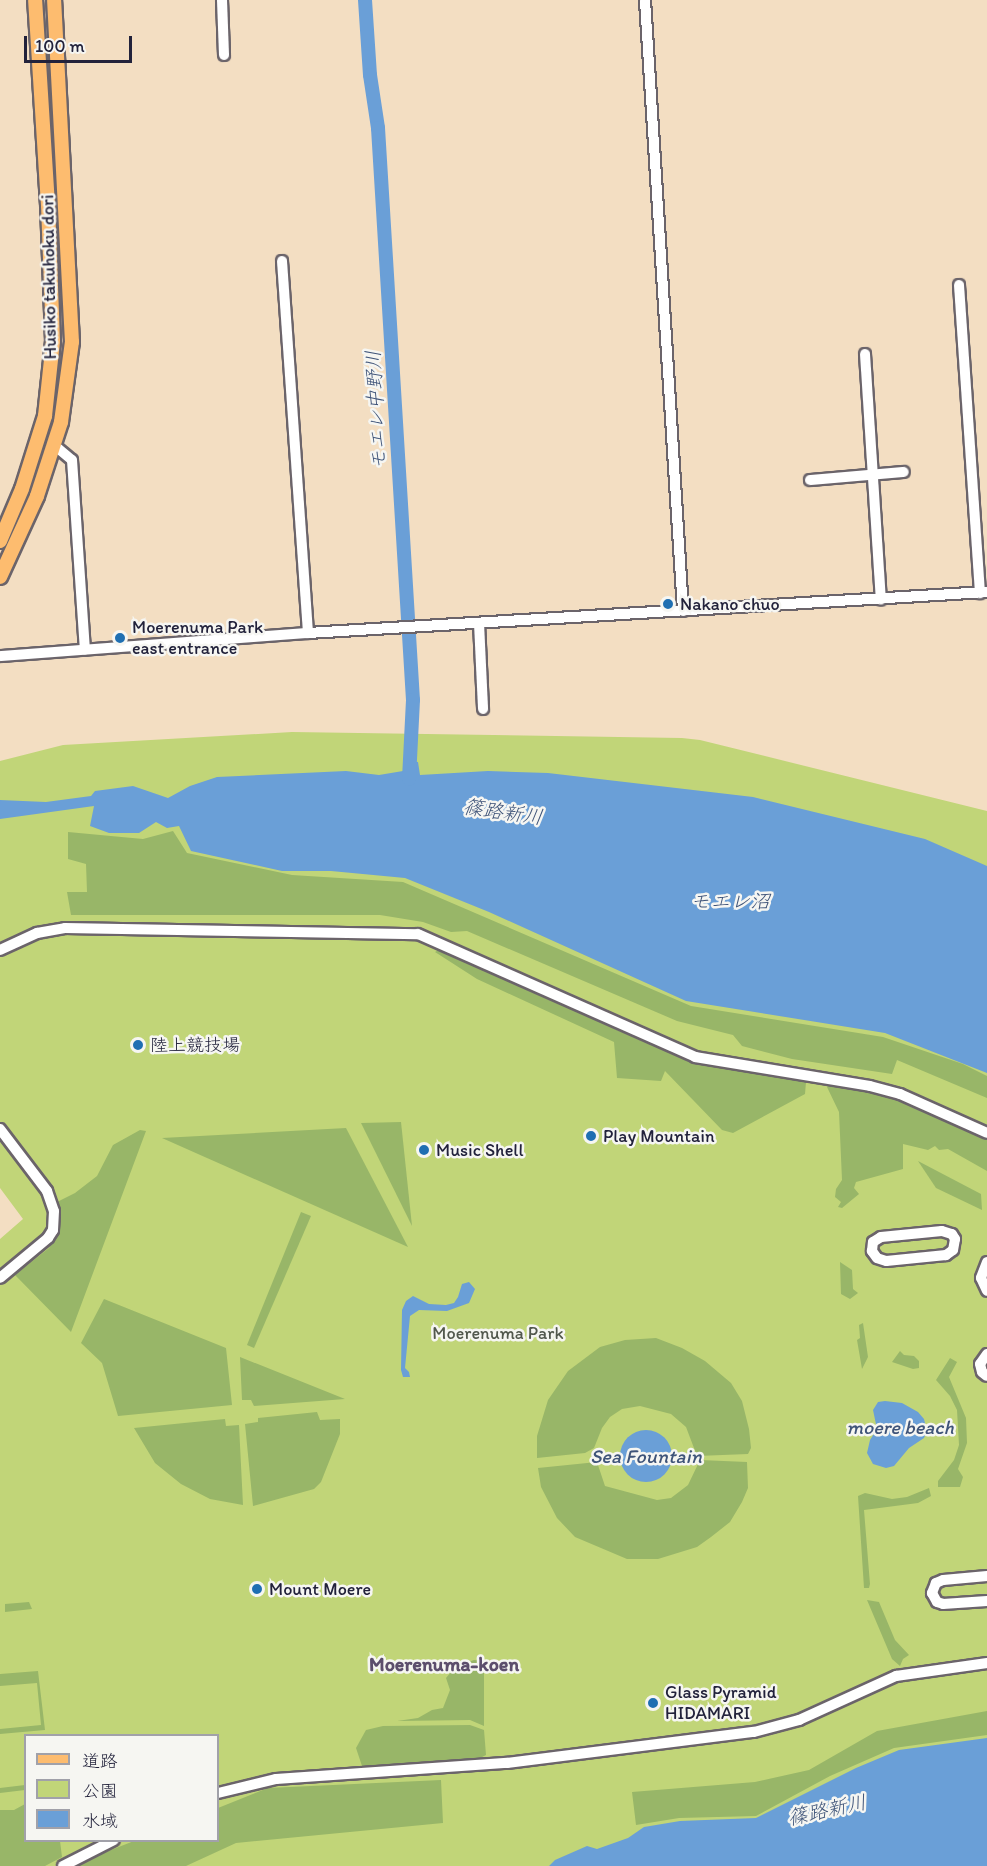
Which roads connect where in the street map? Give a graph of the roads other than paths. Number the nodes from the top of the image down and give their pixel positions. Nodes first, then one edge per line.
1 (35, 0) edge
2 (54, 0) edge
3 (222, 0) edge
4 (645, 0) edge
5 (224, 56) dead end
6 (282, 261) dead end
7 (959, 285) dead end
8 (865, 354) dead end
9 (54, 445) junction
10 (904, 472) dead end
11 (873, 474) junction
12 (810, 480) dead end
13 (0, 541) edge
14 (0, 577) edge
15 (983, 592) edge
16 (881, 599) junction
17 (683, 611) junction
18 (478, 623) junction
19 (308, 633) junction
20 (85, 650) junction
21 (0, 656) edge
22 (483, 710) dead end
23 (0, 950) edge
24 (0, 1129) edge
25 (987, 1132) edge
26 (886, 1261) joint
27 (987, 1262) edge
28 (0, 1278) edge
29 (987, 1291) edge
30 (987, 1354) edge
31 (987, 1376) edge
32 (987, 1576) edge
33 (987, 1601) edge
34 (987, 1663) edge
35 (219, 1793) edge
36 (110, 1842) edge
37 (63, 1866) edge

1 - 13 main road, Husiko takuhoku dori
2 - 9 main road, Husiko takuhoku dori
3 - 5 street
4 - 17 street
6 - 19 street
7 - 15 street
8 - 11 street
9 - 14 main road, Husiko takuhoku dori
9 - 20 street
10 - 11 street
11 - 12 street
11 - 16 street
15 - 16 street
16 - 17 street
17 - 18 street
18 - 19 street
18 - 22 street
19 - 20 street
20 - 21 street
23 - 25 street
24 - 28 street
26 - 26 street
27 - 29 street
30 - 31 street
32 - 33 street
34 - 35 street
36 - 37 street

